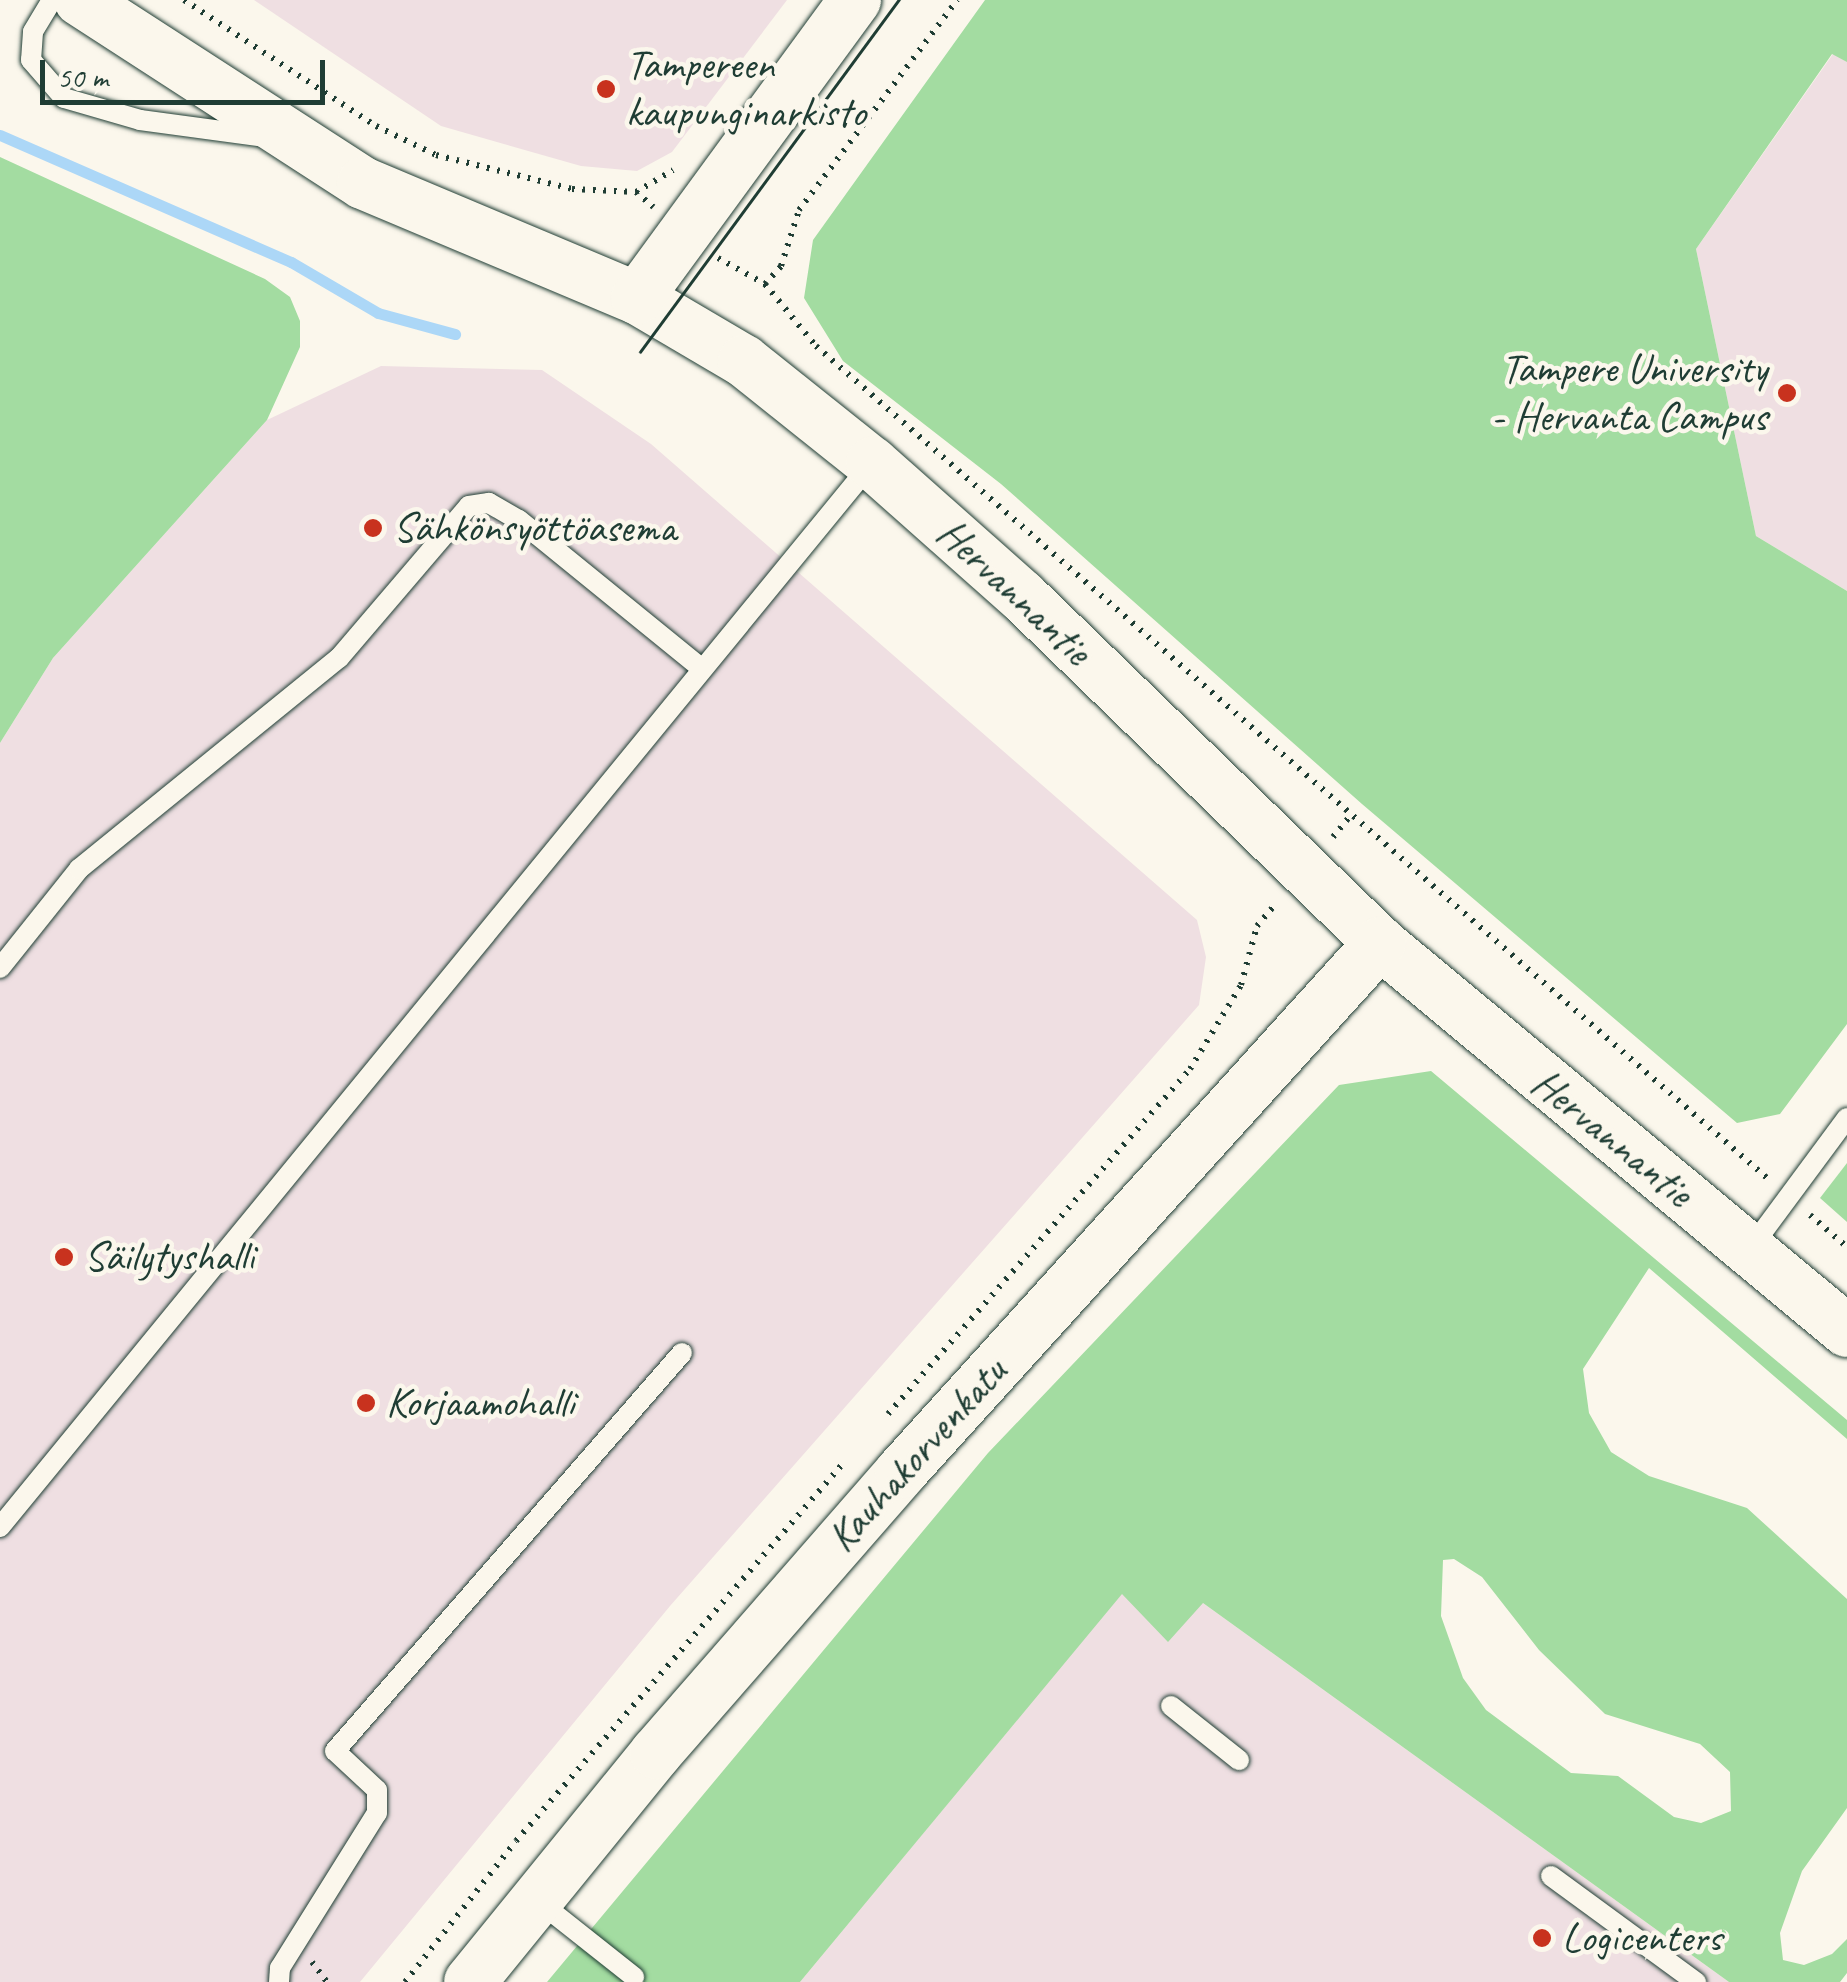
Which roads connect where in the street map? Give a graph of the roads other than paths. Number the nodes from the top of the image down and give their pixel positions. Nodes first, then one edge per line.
1 (52, 0) edge
2 (80, 0) edge
3 (855, 0) edge
4 (290, 140) junction
5 (637, 298) junction
6 (872, 463) junction
7 (700, 667) junction
8 (1380, 943) junction
9 (0, 968) edge
10 (1847, 1118) edge
11 (1749, 1251) junction
12 (1847, 1331) edge
13 (682, 1353) dead end
14 (0, 1527) edge
15 (1172, 1706) dead end
16 (1239, 1760) dead end
17 (1551, 1876) dead end
18 (536, 1898) junction
19 (634, 1977) dead end
20 (279, 1982) edge
21 (470, 1982) edge
22 (1696, 1982) edge

1 - 4 lane
2 - 4 main road, Hervannantie
3 - 5 main road
4 - 5 main road, Hervannantie
5 - 6 main road, Hervannantie
6 - 7 lane
6 - 8 main road, Hervannantie
7 - 9 lane
7 - 14 lane
8 - 11 main road, Hervannantie
8 - 18 main road, Kauhakorvenkatu
10 - 11 lane
11 - 12 main road, Hervannantie
13 - 20 lane
15 - 16 lane
17 - 22 lane
18 - 19 lane
18 - 21 main road, Kauhakorvenkatu

